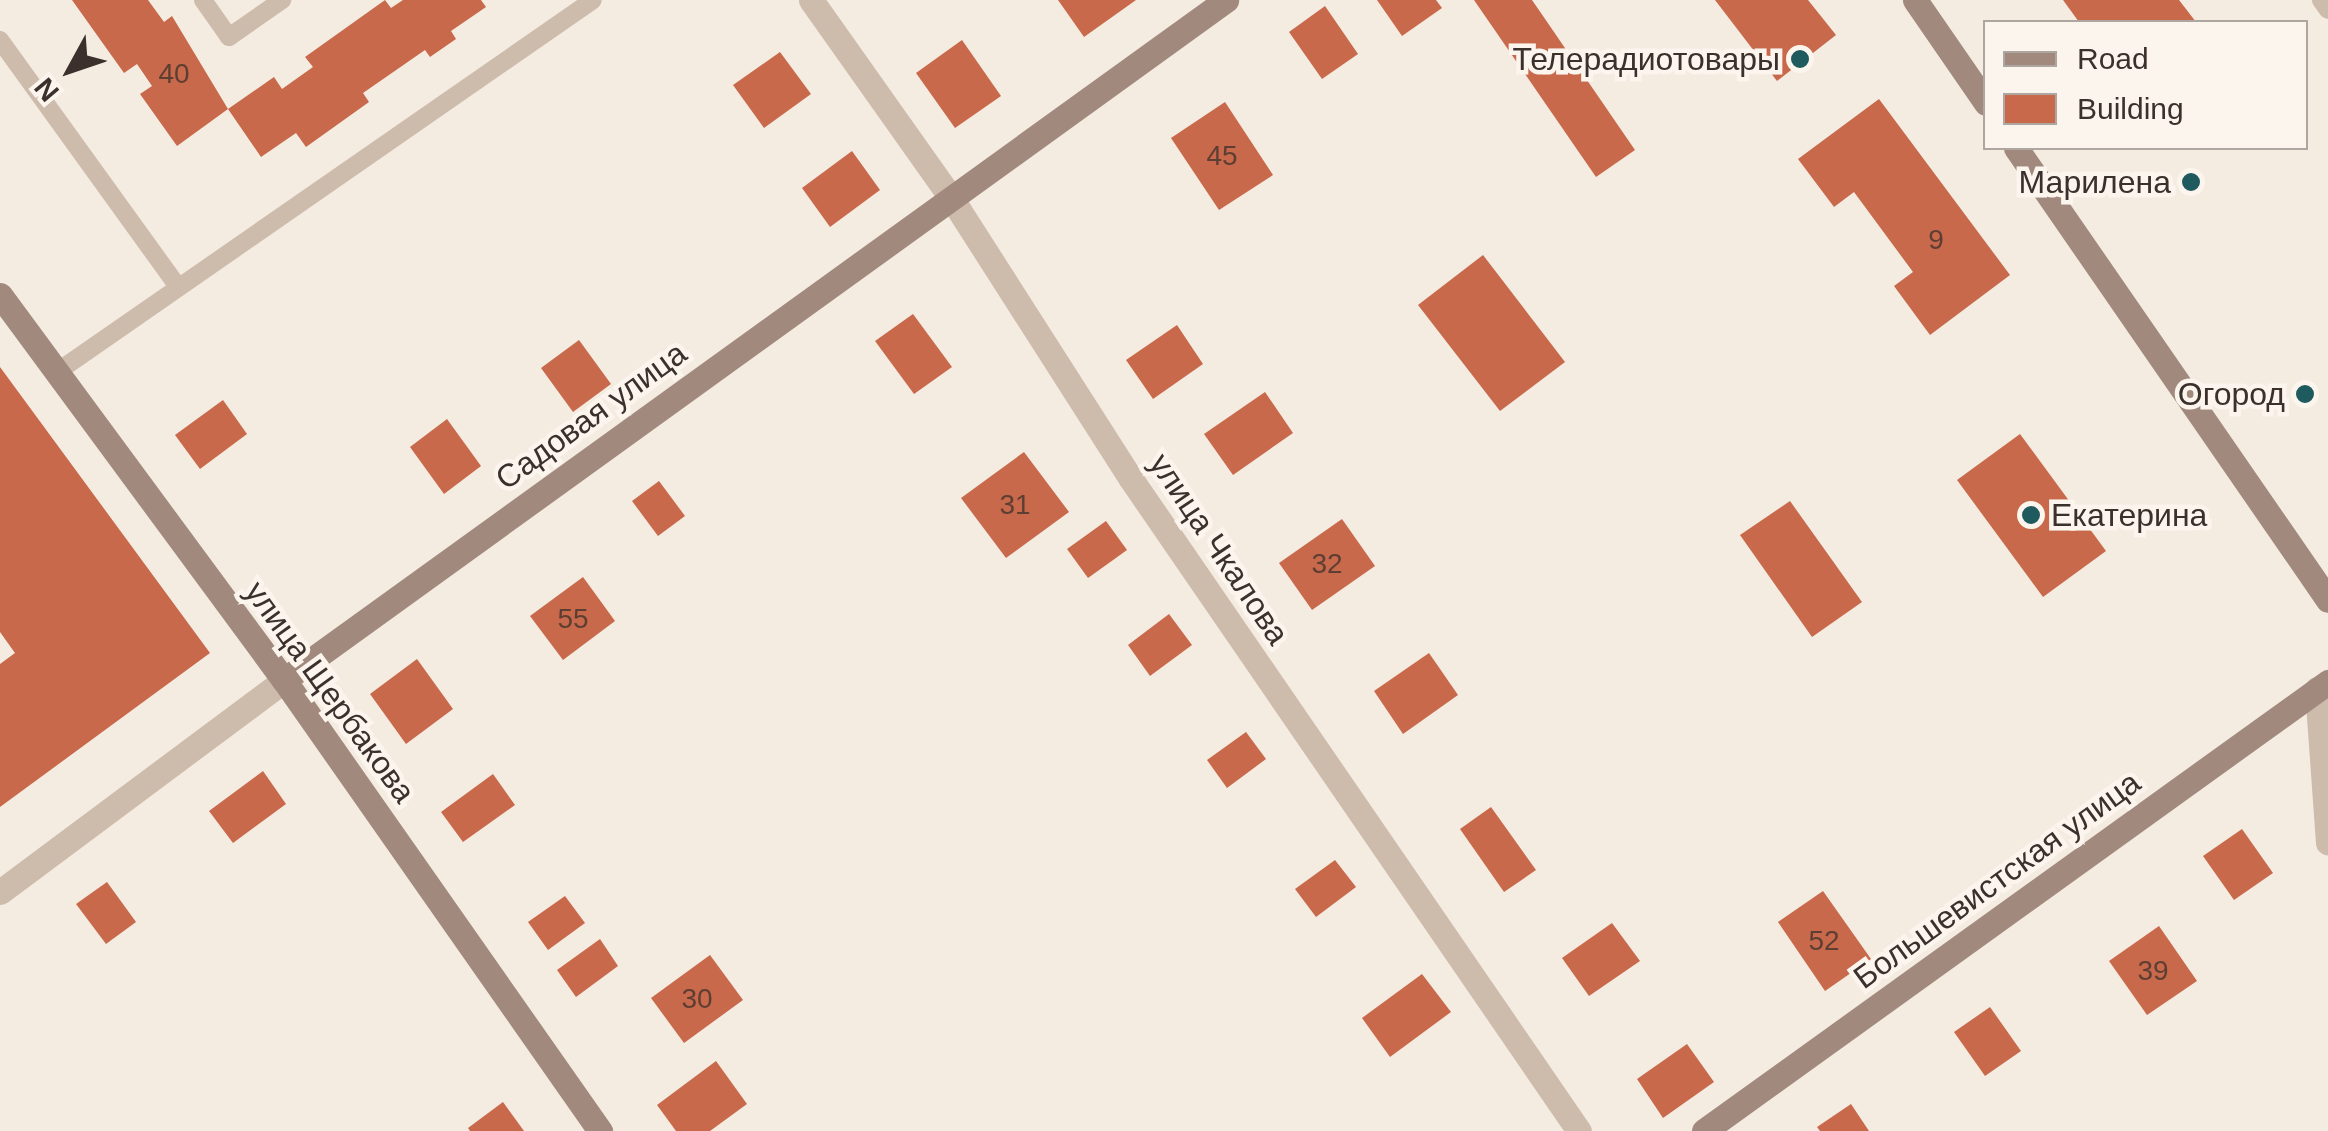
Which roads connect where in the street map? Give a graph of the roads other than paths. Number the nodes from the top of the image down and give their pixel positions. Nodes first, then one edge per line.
1 (203, 0) edge
2 (282, 0) edge
3 (593, 0) edge
4 (811, 0) edge
5 (1226, 0) edge
6 (1915, 0) edge
7 (2321, 0) edge
8 (572, 6) edge
9 (2328, 10) edge
10 (0, 40) edge
11 (1983, 99) edge
12 (2017, 150) edge
13 (950, 196) junction
14 (178, 286) junction
15 (0, 295) edge
16 (57, 372) junction
17 (2328, 600) edge
18 (284, 680) junction
19 (2322, 686) edge
20 (2328, 843) edge
21 (0, 892) edge
22 (600, 1131) edge
23 (1579, 1131) edge
24 (1704, 1131) edge

1 - 2 lane
3 - 8 lane
4 - 13 street, улица Чкалова
5 - 13 street, Садовая улица
6 - 11 street
7 - 9 lane
8 - 14 lane
10 - 14 lane
12 - 17 street
13 - 18 street, Садовая улица
13 - 23 street, улица Чкалова
14 - 16 lane
15 - 16 street, улица Щербакова
16 - 18 street, улица Щербакова
18 - 21 street, Садовая улица
18 - 22 street, улица Щербакова
19 - 20 street
19 - 24 street, Большевистская улица

